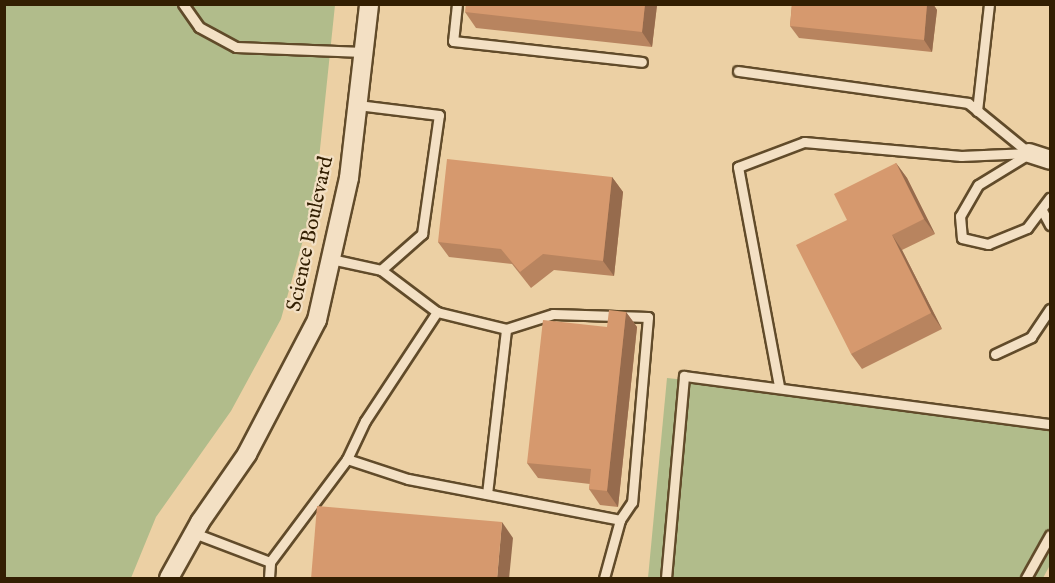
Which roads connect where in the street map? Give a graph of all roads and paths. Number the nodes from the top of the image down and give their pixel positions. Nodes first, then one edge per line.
1 (183, 4) edge
2 (369, 4) edge
3 (457, 4) edge
4 (989, 4) edge
5 (363, 52) junction
6 (642, 62) dead end
7 (738, 71) dead end
8 (358, 105) junction
9 (977, 111) junction
10 (1029, 153) junction
11 (1050, 160) edge
12 (1050, 198) edge
13 (1043, 212) junction
14 (1050, 225) edge
15 (331, 259) junction
16 (381, 270) junction
17 (1050, 309) edge
18 (437, 312) junction
19 (506, 329) junction
20 (994, 354) dead end
21 (779, 386) junction
22 (1050, 424) edge
23 (347, 459) junction
24 (487, 495) junction
25 (620, 520) junction
26 (194, 532) junction
27 (1050, 535) edge
28 (270, 561) junction
29 (169, 579) edge
30 (269, 579) edge
31 (603, 579) edge
32 (666, 579) edge
33 (1026, 579) edge

1 - 5 lane
2 - 5 street, Science Boulevard
3 - 6 lane
4 - 9 lane
5 - 8 street, Science Boulevard
7 - 9 lane
8 - 15 street, Science Boulevard
8 - 16 lane
9 - 10 lane
10 - 11 street
10 - 13 lane
10 - 21 lane
12 - 13 lane
13 - 14 lane
15 - 16 lane
15 - 26 street, Science Boulevard
16 - 18 lane
17 - 20 lane
18 - 19 lane
18 - 23 lane
19 - 24 lane
19 - 25 lane
21 - 22 lane
21 - 32 lane
23 - 24 lane
23 - 28 lane
24 - 25 lane
25 - 31 lane
26 - 28 lane
26 - 29 street, Science Boulevard
27 - 33 lane
28 - 30 lane

